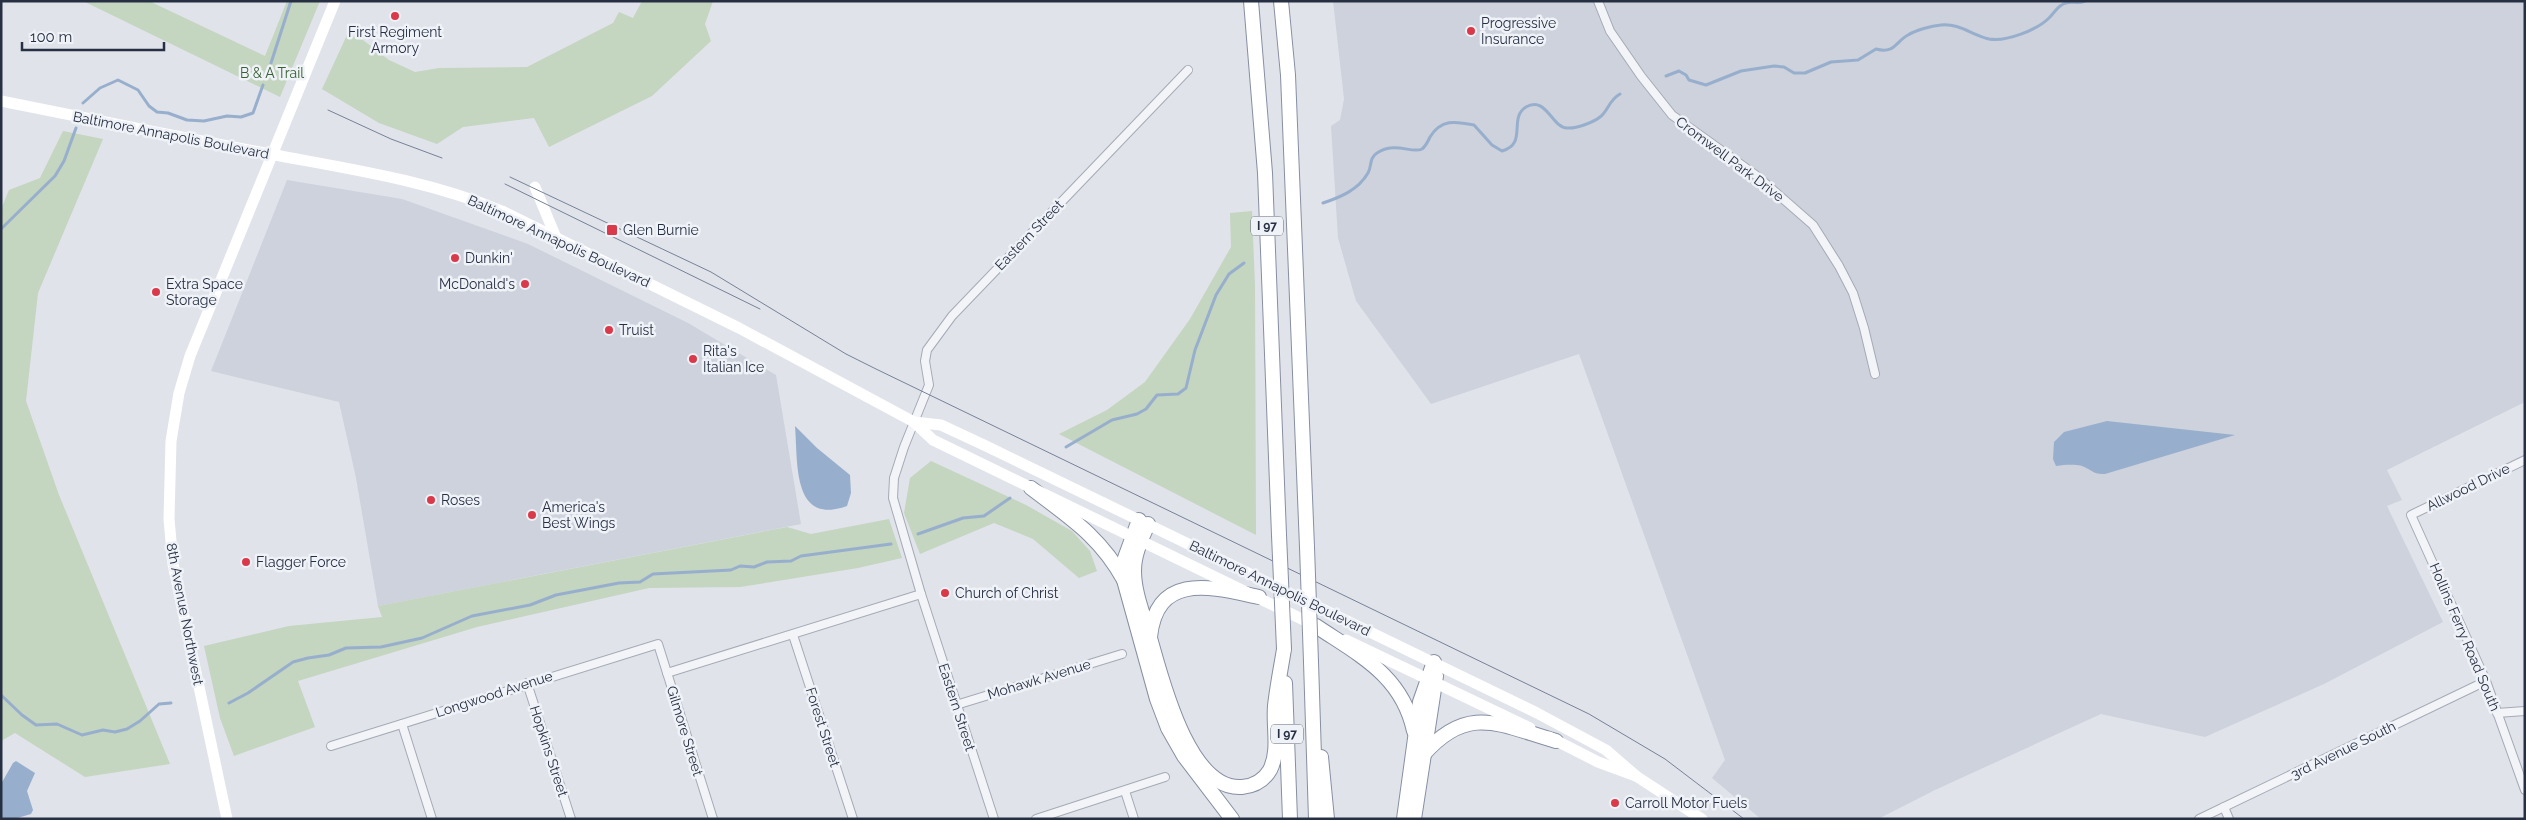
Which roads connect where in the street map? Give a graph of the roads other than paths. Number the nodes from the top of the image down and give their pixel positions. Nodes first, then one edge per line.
1 (336, 1) edge
2 (1251, 1) edge
3 (1281, 1) edge
4 (1290, 1) edge
5 (1598, 1) edge
6 (1188, 70) dead end
7 (1288, 75) junction
8 (1, 102) edge
9 (272, 155) junction
10 (535, 187) dead end
11 (557, 240) junction
12 (1875, 374) dead end
13 (914, 422) junction
14 (2525, 460) edge
15 (1031, 488) junction
16 (2411, 515) joint
17 (1144, 522) junction
18 (1137, 538) junction
19 (1124, 580) junction
20 (921, 594) junction
21 (1259, 598) junction
22 (1316, 626) junction
23 (793, 635) junction
24 (1150, 638) junction
25 (658, 644) joint
26 (1284, 649) junction
27 (1122, 654) dead end
28 (1437, 663) junction
29 (667, 673) junction
30 (1431, 680) junction
31 (2486, 681) junction
32 (526, 683) junction
33 (1312, 700) junction
34 (956, 705) junction
35 (2525, 711) edge
36 (2498, 713) junction
37 (402, 724) junction
38 (1416, 738) junction
39 (1556, 741) junction
40 (331, 746) dead end
41 (1423, 755) junction
42 (1636, 776) junction
43 (1166, 777) dead end
44 (2525, 790) edge
45 (1125, 791) junction
46 (2224, 807) junction
47 (227, 819) edge
48 (432, 819) edge
49 (571, 819) edge
50 (713, 819) edge
51 (853, 819) edge
52 (994, 819) edge
53 (1036, 819) edge
54 (1134, 819) edge
55 (1232, 819) edge
56 (1290, 819) edge
57 (1316, 819) edge
58 (1327, 819) edge
59 (1404, 819) edge
60 (1414, 819) edge
61 (1702, 819) edge
62 (2199, 819) edge
63 (2229, 819) edge

1 - 9 main road, 8th Avenue Northwest
2 - 26 highway, I 97, bridge
3 - 7 highway, I 97
4 - 7 highway
5 - 12 street, Cromwell Park Drive
6 - 13 street, Eastern Street
7 - 33 highway, I 97, bridge
8 - 9 main road, Baltimore Annapolis Boulevard
9 - 11 main road, Baltimore Annapolis Boulevard
9 - 47 main road, 8th Avenue Northwest
10 - 11 main road
11 - 13 main road, Baltimore Annapolis Boulevard
13 - 15 main road, Baltimore Annapolis Boulevard
13 - 17 main road, Baltimore Annapolis Boulevard
13 - 20 street, Eastern Street
14 - 16 street, Allwood Drive
15 - 18 main road, Baltimore Annapolis Boulevard
15 - 19 highway
16 - 31 street, Hollins Ferry Road South
17 - 18 highway
17 - 28 main road, Baltimore Annapolis Boulevard
18 - 19 highway
18 - 21 main road, Baltimore Annapolis Boulevard
18 - 24 highway
19 - 55 highway
20 - 23 street
20 - 34 street, Eastern Street
21 - 22 main road, Baltimore Annapolis Boulevard
21 - 24 highway
22 - 30 main road, Baltimore Annapolis Boulevard
22 - 38 highway
23 - 29 street
23 - 51 street, Forest Street
24 - 26 highway
25 - 29 street, Gilmore Street
25 - 32 street, Longwood Avenue
26 - 56 highway, I 97
27 - 34 street, Mohawk Avenue
28 - 30 highway
28 - 42 main road, Baltimore Annapolis Boulevard
29 - 50 street, Gilmore Street
30 - 38 highway
30 - 39 main road, Baltimore Annapolis Boulevard
30 - 41 highway
31 - 36 street, Hollins Ferry Road South
31 - 46 street, 3rd Avenue South
32 - 37 street, Longwood Avenue
32 - 49 street, Hopkins Street
33 - 57 highway, I 97
33 - 58 highway
34 - 52 street, Eastern Street
35 - 36 street
36 - 44 street, Hollins Ferry Road South
37 - 40 street, Longwood Avenue
37 - 48 street
38 - 59 highway
39 - 41 highway
39 - 42 main road, Baltimore Annapolis Boulevard
41 - 60 highway
42 - 61 main road, Baltimore Annapolis Boulevard
43 - 45 street
45 - 53 street
45 - 54 street
46 - 62 street, 3rd Avenue South
46 - 63 street

